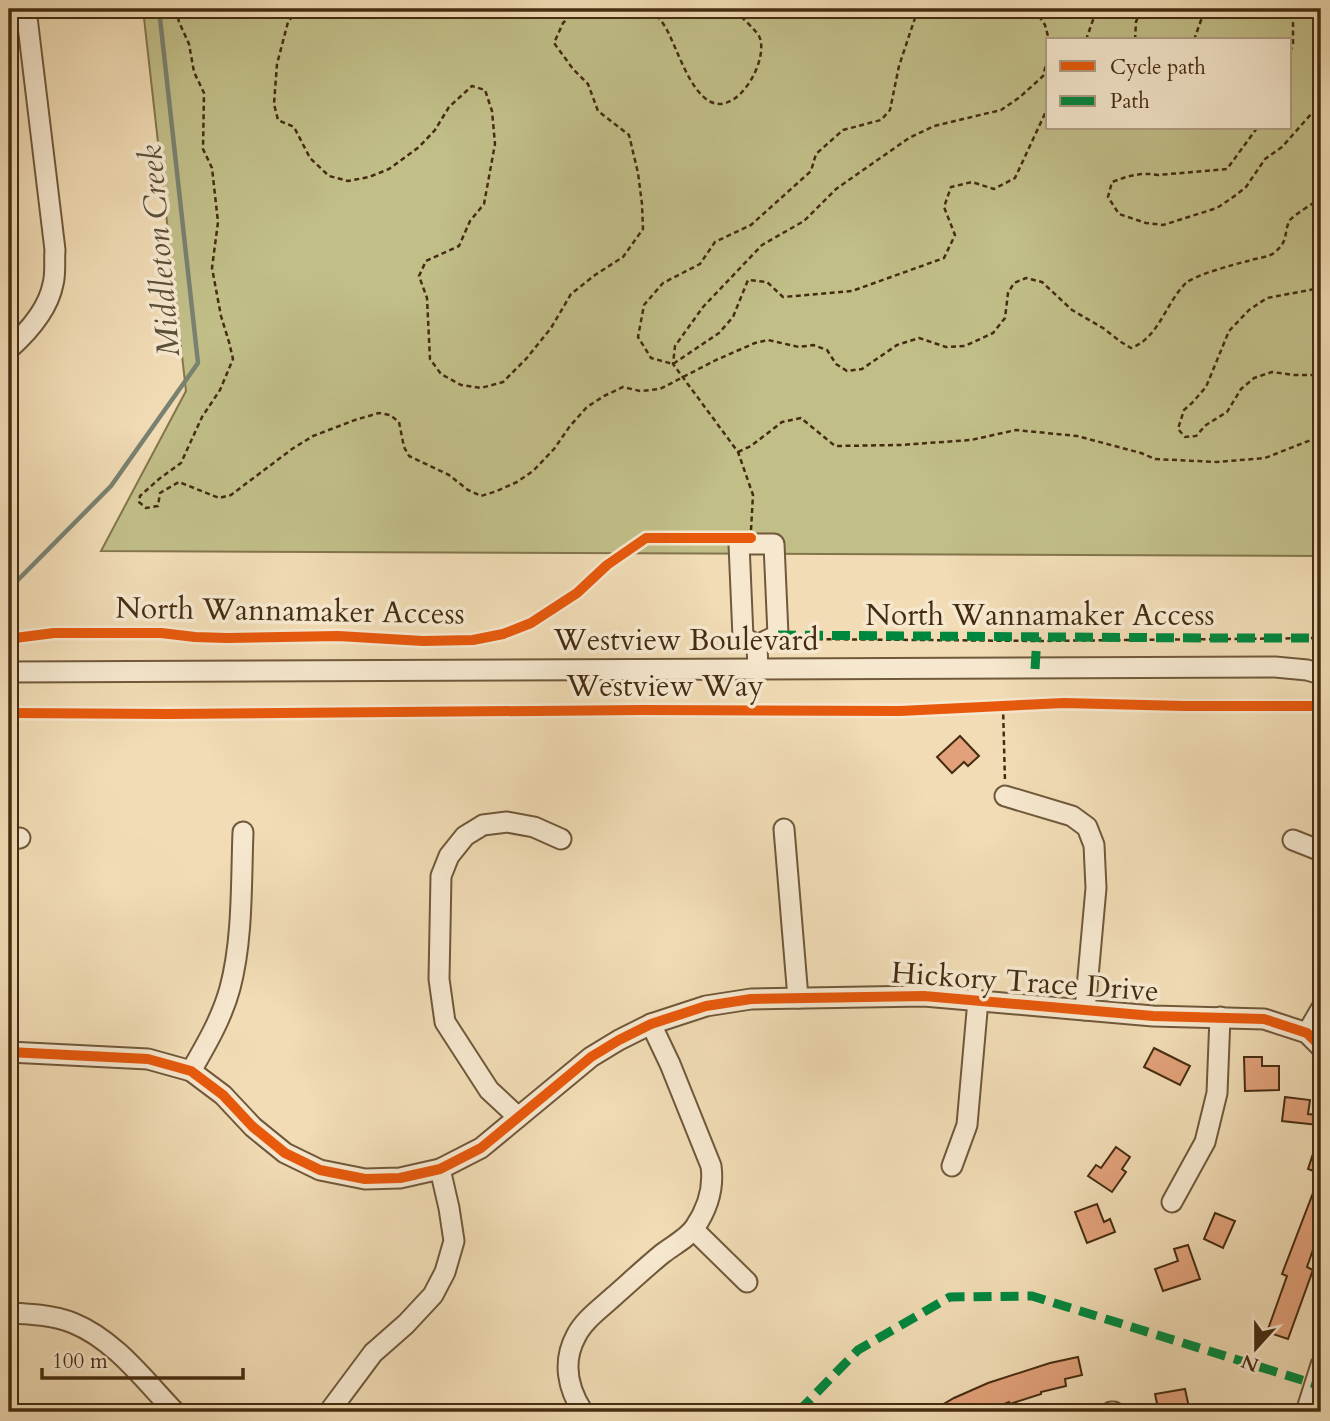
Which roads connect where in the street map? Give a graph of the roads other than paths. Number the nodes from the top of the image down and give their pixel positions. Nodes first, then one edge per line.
1 (26, 9) edge
2 (9, 349) edge
3 (757, 645) junction
4 (758, 670) junction
5 (9, 671) edge
6 (1321, 674) edge
7 (1005, 796) road end
8 (784, 829) dead end
9 (243, 832) dead end
10 (561, 839) dead end
11 (1293, 840) dead end
12 (1321, 851) edge
13 (798, 998) junction
14 (978, 1000) junction
15 (1321, 1009) edge
16 (1085, 1010) junction
17 (1220, 1017) junction
18 (651, 1024) junction
19 (1314, 1040) edge
20 (9, 1052) edge
21 (191, 1071) junction
22 (518, 1117) junction
23 (952, 1166) dead end
24 (440, 1169) junction
25 (1172, 1202) dead end
26 (694, 1230) junction
27 (747, 1282) dead end
28 (9, 1313) edge
29 (1320, 1371) edge
30 (1313, 1402) edge
31 (175, 1412) edge
32 (329, 1412) edge
33 (583, 1412) edge

1 - 2 street
3 - 3 street
3 - 4 street
4 - 5 street, Westview Boulevard
4 - 6 street, Westview Boulevard
7 - 16 street
8 - 13 street
9 - 21 street
10 - 22 street
11 - 12 street
13 - 14 street, Hickory Trace Drive
13 - 18 street, Hickory Trace Drive
14 - 16 street, Hickory Trace Drive
14 - 23 street
15 - 19 street
16 - 17 street, Hickory Trace Drive
17 - 19 street, Hickory Trace Drive
17 - 25 street
18 - 22 street, Hickory Trace Drive
18 - 26 street
20 - 21 street, Hickory Trace Drive
21 - 24 street, Hickory Trace Drive
22 - 24 street, Hickory Trace Drive
24 - 32 street
26 - 27 street
26 - 33 street
28 - 31 street
29 - 30 street

